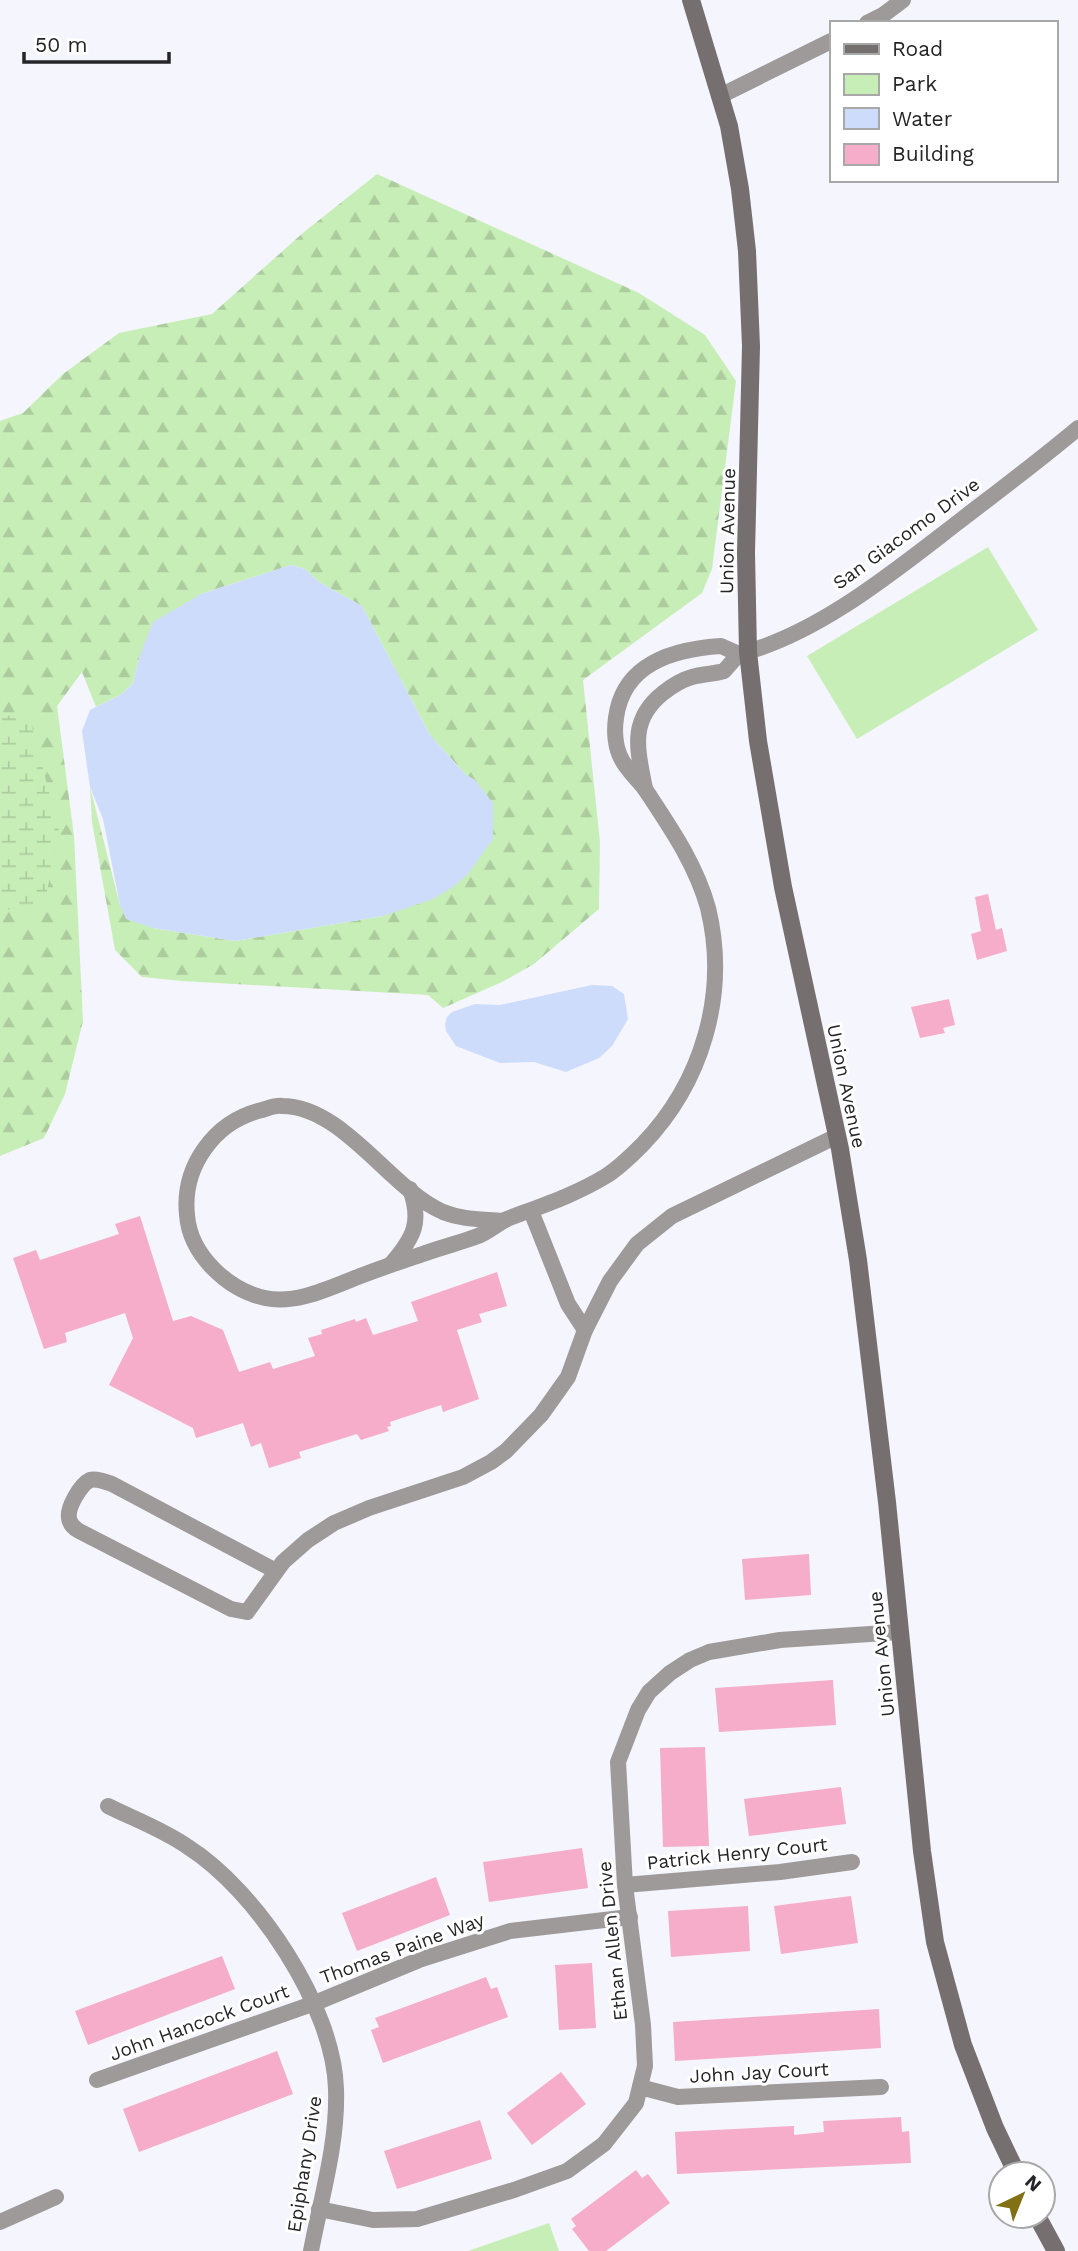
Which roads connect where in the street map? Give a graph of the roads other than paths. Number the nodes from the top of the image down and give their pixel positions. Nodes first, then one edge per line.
1 (691, 0) edge
2 (904, 0) edge
3 (871, 21) edge
4 (830, 41) edge
5 (720, 96) junction
6 (1078, 428) edge
7 (743, 653) junction
8 (645, 789) junction
9 (837, 1136) junction
10 (410, 1189) junction
11 (531, 1211) junction
12 (503, 1221) junction
13 (390, 1265) junction
14 (585, 1331) junction
15 (276, 1571) junction
16 (900, 1632) junction
17 (108, 1806) dead end
18 (852, 1862) dead end
19 (625, 1885) junction
20 (630, 1917) junction
21 (314, 2003) junction
22 (97, 2080) dead end
23 (640, 2087) junction
24 (881, 2087) dead end
25 (1010, 2160) edge
26 (57, 2197) dead end
27 (319, 2209) junction
28 (0, 2222) edge
29 (1045, 2230) edge
30 (311, 2251) edge
31 (1056, 2251) edge

1 - 5 street, Union Avenue
2 - 3 street
4 - 5 street
5 - 7 street, Union Avenue
6 - 7 street, San Giacomo Drive
7 - 8 street, San Giacomo Drive
7 - 8 street
7 - 9 street, Union Avenue
8 - 11 street
9 - 14 street
9 - 16 street, Union Avenue
10 - 12 street
10 - 13 street
10 - 13 street
11 - 12 street
11 - 14 street
12 - 13 street
14 - 15 street
15 - 15 street
16 - 19 street, Ethan Allen Drive
16 - 25 street, Union Avenue
17 - 21 street, Epiphany Drive
18 - 19 street, Patrick Henry Court
19 - 20 street, Ethan Allen Drive
20 - 21 street, Thomas Paine Way
20 - 23 street, Ethan Allen Drive
21 - 22 street, John Hancock Court
21 - 27 street, Epiphany Drive
23 - 24 street, John Jay Court
23 - 27 street, Ethan Allen Drive
26 - 28 street
27 - 30 street, Epiphany Drive
29 - 31 street

